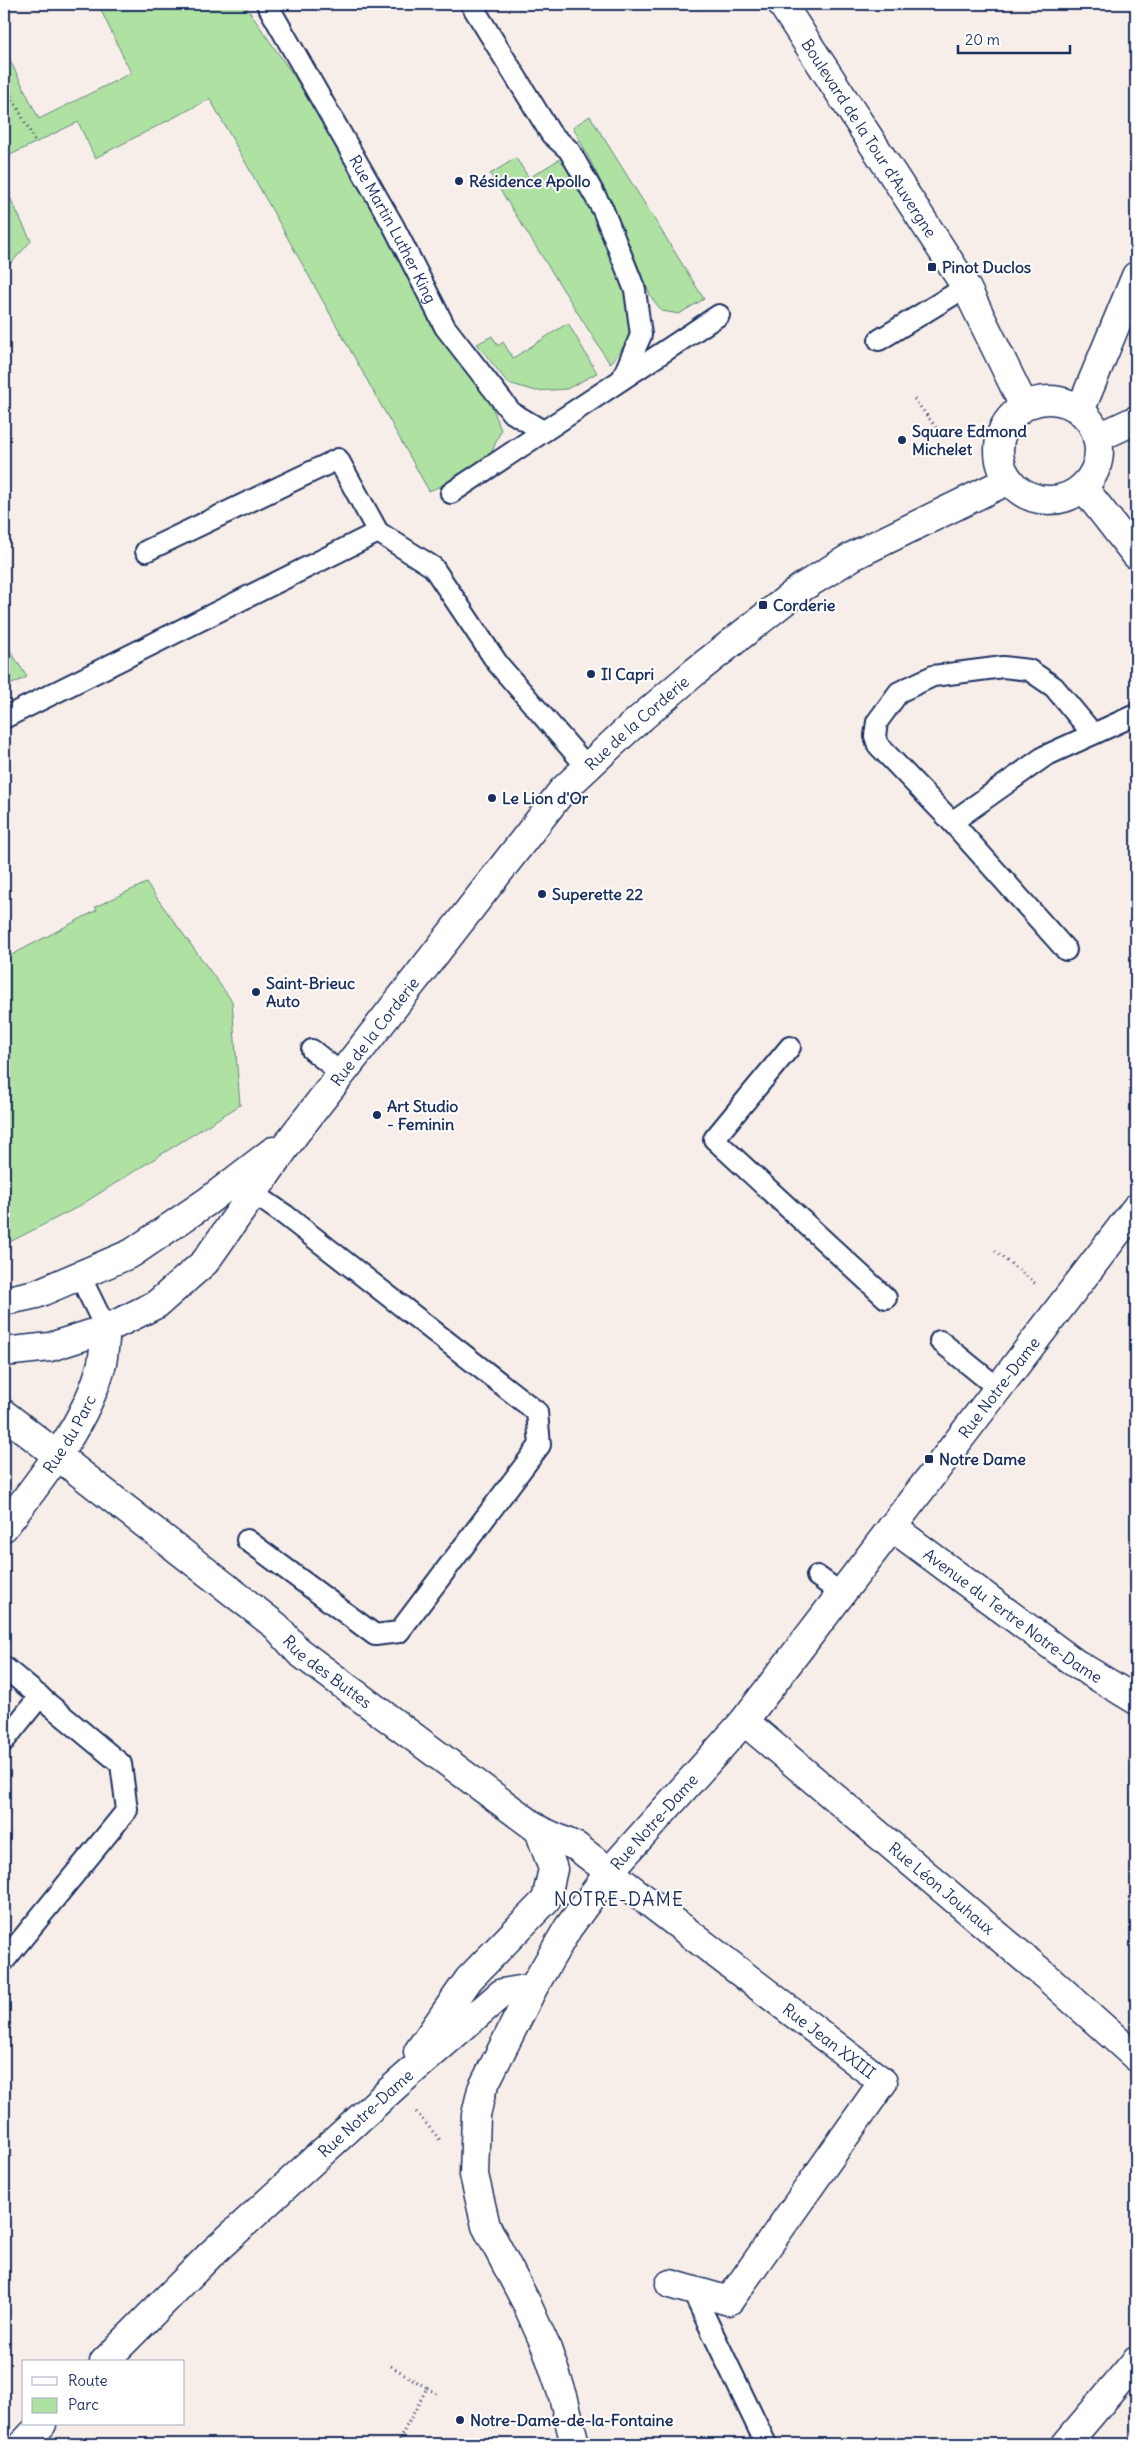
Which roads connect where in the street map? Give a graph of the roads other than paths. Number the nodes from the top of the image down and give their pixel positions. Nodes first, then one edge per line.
1 (267, 4) edge
2 (471, 4) edge
3 (782, 4) edge
4 (1136, 276) edge
5 (966, 287) junction
6 (719, 315) dead end
7 (879, 340) dead end
8 (622, 380) junction
9 (1024, 406) junction
10 (1080, 411) junction
11 (1136, 420) edge
12 (543, 431) junction
13 (1097, 438) junction
14 (1009, 480) junction
15 (1083, 487) junction
16 (451, 493) dead end
17 (378, 532) junction
18 (146, 552) dead end
19 (1136, 555) edge
20 (1133, 716) dead end
21 (4, 718) edge
22 (1093, 734) junction
23 (587, 767) junction
24 (952, 822) junction
25 (1066, 950) dead end
26 (790, 1047) dead end
27 (312, 1050) dead end
28 (342, 1074) junction
29 (294, 1135) junction
30 (253, 1193) junction
31 (1136, 1208) edge
32 (80, 1276) junction
33 (886, 1298) dead end
34 (4, 1301) edge
35 (106, 1329) junction
36 (940, 1341) dead end
37 (4, 1352) edge
38 (999, 1389) junction
39 (4, 1414) edge
40 (57, 1456) junction
41 (4, 1527) edge
42 (892, 1527) junction
43 (247, 1540) dead end
44 (818, 1576) dead end
45 (842, 1594) junction
46 (4, 1667) edge
47 (40, 1696) junction
48 (1136, 1700) edge
49 (744, 1721) junction
50 (4, 1741) edge
51 (539, 1830) junction
52 (610, 1872) junction
53 (4, 1961) edge
54 (533, 1988) junction
55 (1136, 2057) edge
56 (395, 2086) junction
57 (681, 2287) joint
58 (106, 2360) edge
59 (1136, 2361) edge
60 (40, 2426) edge
61 (23, 2444) edge
62 (576, 2444) edge
63 (766, 2444) edge
64 (1066, 2444) edge

1 - 12 lane, Rue Martin Luther King
2 - 8 lane
3 - 5 street, Boulevard de la Tour d'Auvergne
4 - 10 street
5 - 7 lane
5 - 9 street, Boulevard de la Tour d'Auvergne
6 - 8 lane
8 - 12 lane
9 - 10 street
9 - 14 street
10 - 13 street
11 - 13 street
12 - 16 lane
13 - 15 street
14 - 15 street
14 - 23 street, Rue de la Corderie
15 - 19 street
17 - 18 lane
17 - 21 lane
17 - 23 lane
20 - 22 lane
22 - 24 lane
22 - 24 lane
23 - 28 street, Rue de la Corderie
24 - 25 lane
26 - 33 lane
27 - 28 lane
28 - 29 street, Rue de la Corderie
29 - 30 street, Rue de la Corderie
29 - 32 street, Rue de la Corderie
30 - 35 street, Rue de la Corderie
30 - 43 lane
31 - 38 street, Rue Notre-Dame
32 - 34 street, Rue de la Corderie
32 - 35 lane
35 - 37 street, Rue de la Corderie
35 - 40 street, Rue du Parc
36 - 38 lane
38 - 42 street, Rue Notre-Dame
39 - 40 street, Rue des Buttes
40 - 41 street, Rue du Parc
40 - 51 street, Rue des Buttes
42 - 45 street, Rue Notre-Dame
42 - 48 street, Avenue du Tertre Notre-Dame
44 - 45 lane
45 - 49 street, Rue Notre-Dame
46 - 47 lane
47 - 50 lane
47 - 53 lane
49 - 52 street, Rue Notre-Dame
49 - 55 street, Rue Léon Jouhaux
51 - 52 street, Rue des Buttes
51 - 56 street
52 - 54 street, Rue Notre-Dame
52 - 57 street, Rue Jean XXIII
54 - 56 street, Rue Notre-Dame
54 - 62 street
56 - 58 street, Rue Notre-Dame
57 - 63 lane
59 - 64 street
60 - 61 street

